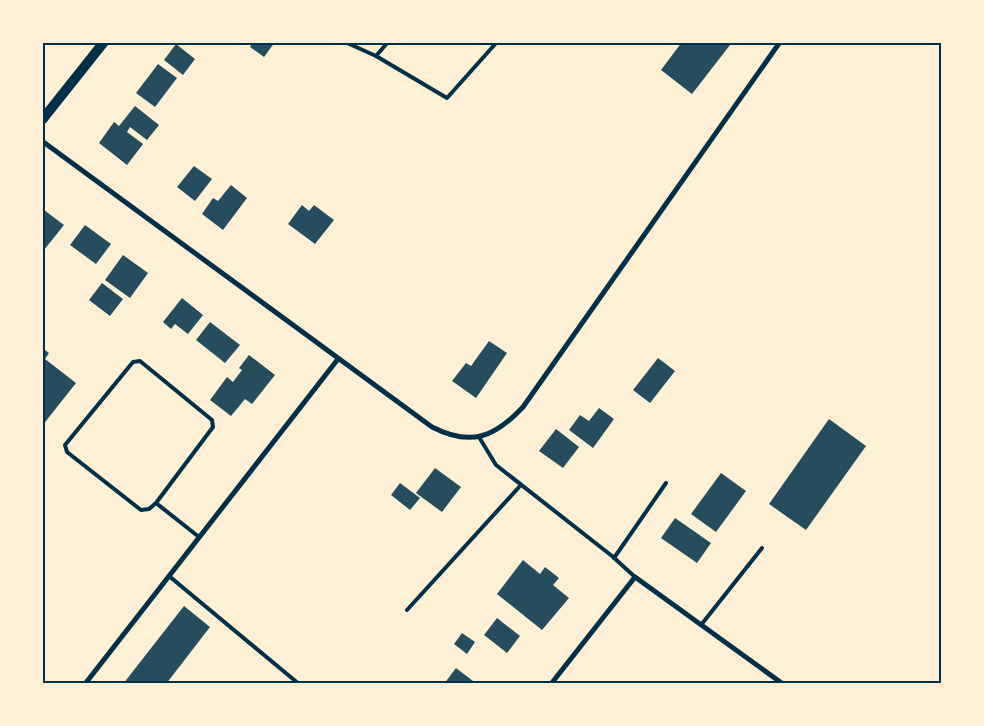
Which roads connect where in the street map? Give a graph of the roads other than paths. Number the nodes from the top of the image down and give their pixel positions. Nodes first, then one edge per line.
1 (104, 42) edge
2 (345, 42) edge
3 (388, 42) edge
4 (497, 42) edge
5 (780, 42) edge
6 (376, 56) junction
7 (42, 120) edge
8 (42, 141) edge
9 (338, 359) junction
10 (479, 438) junction
11 (666, 482) dead end
12 (520, 486) junction
13 (156, 503) junction
14 (199, 537) junction
15 (762, 548) dead end
16 (614, 558) junction
17 (169, 576) junction
18 (635, 577) junction
19 (407, 610) dead end
20 (702, 625) junction
21 (783, 683) edge
22 (85, 684) edge
23 (299, 684) edge
24 (551, 684) edge

1 - 7 main road
2 - 6 lane
3 - 6 lane
4 - 6 lane
5 - 10 street
8 - 9 street
9 - 10 street
9 - 14 street
10 - 12 lane
11 - 16 lane
12 - 16 lane
12 - 19 lane
13 - 13 lane
13 - 14 lane
14 - 17 street
15 - 20 lane
16 - 18 lane
17 - 22 street
17 - 23 lane
18 - 20 street
18 - 24 street
20 - 21 street

